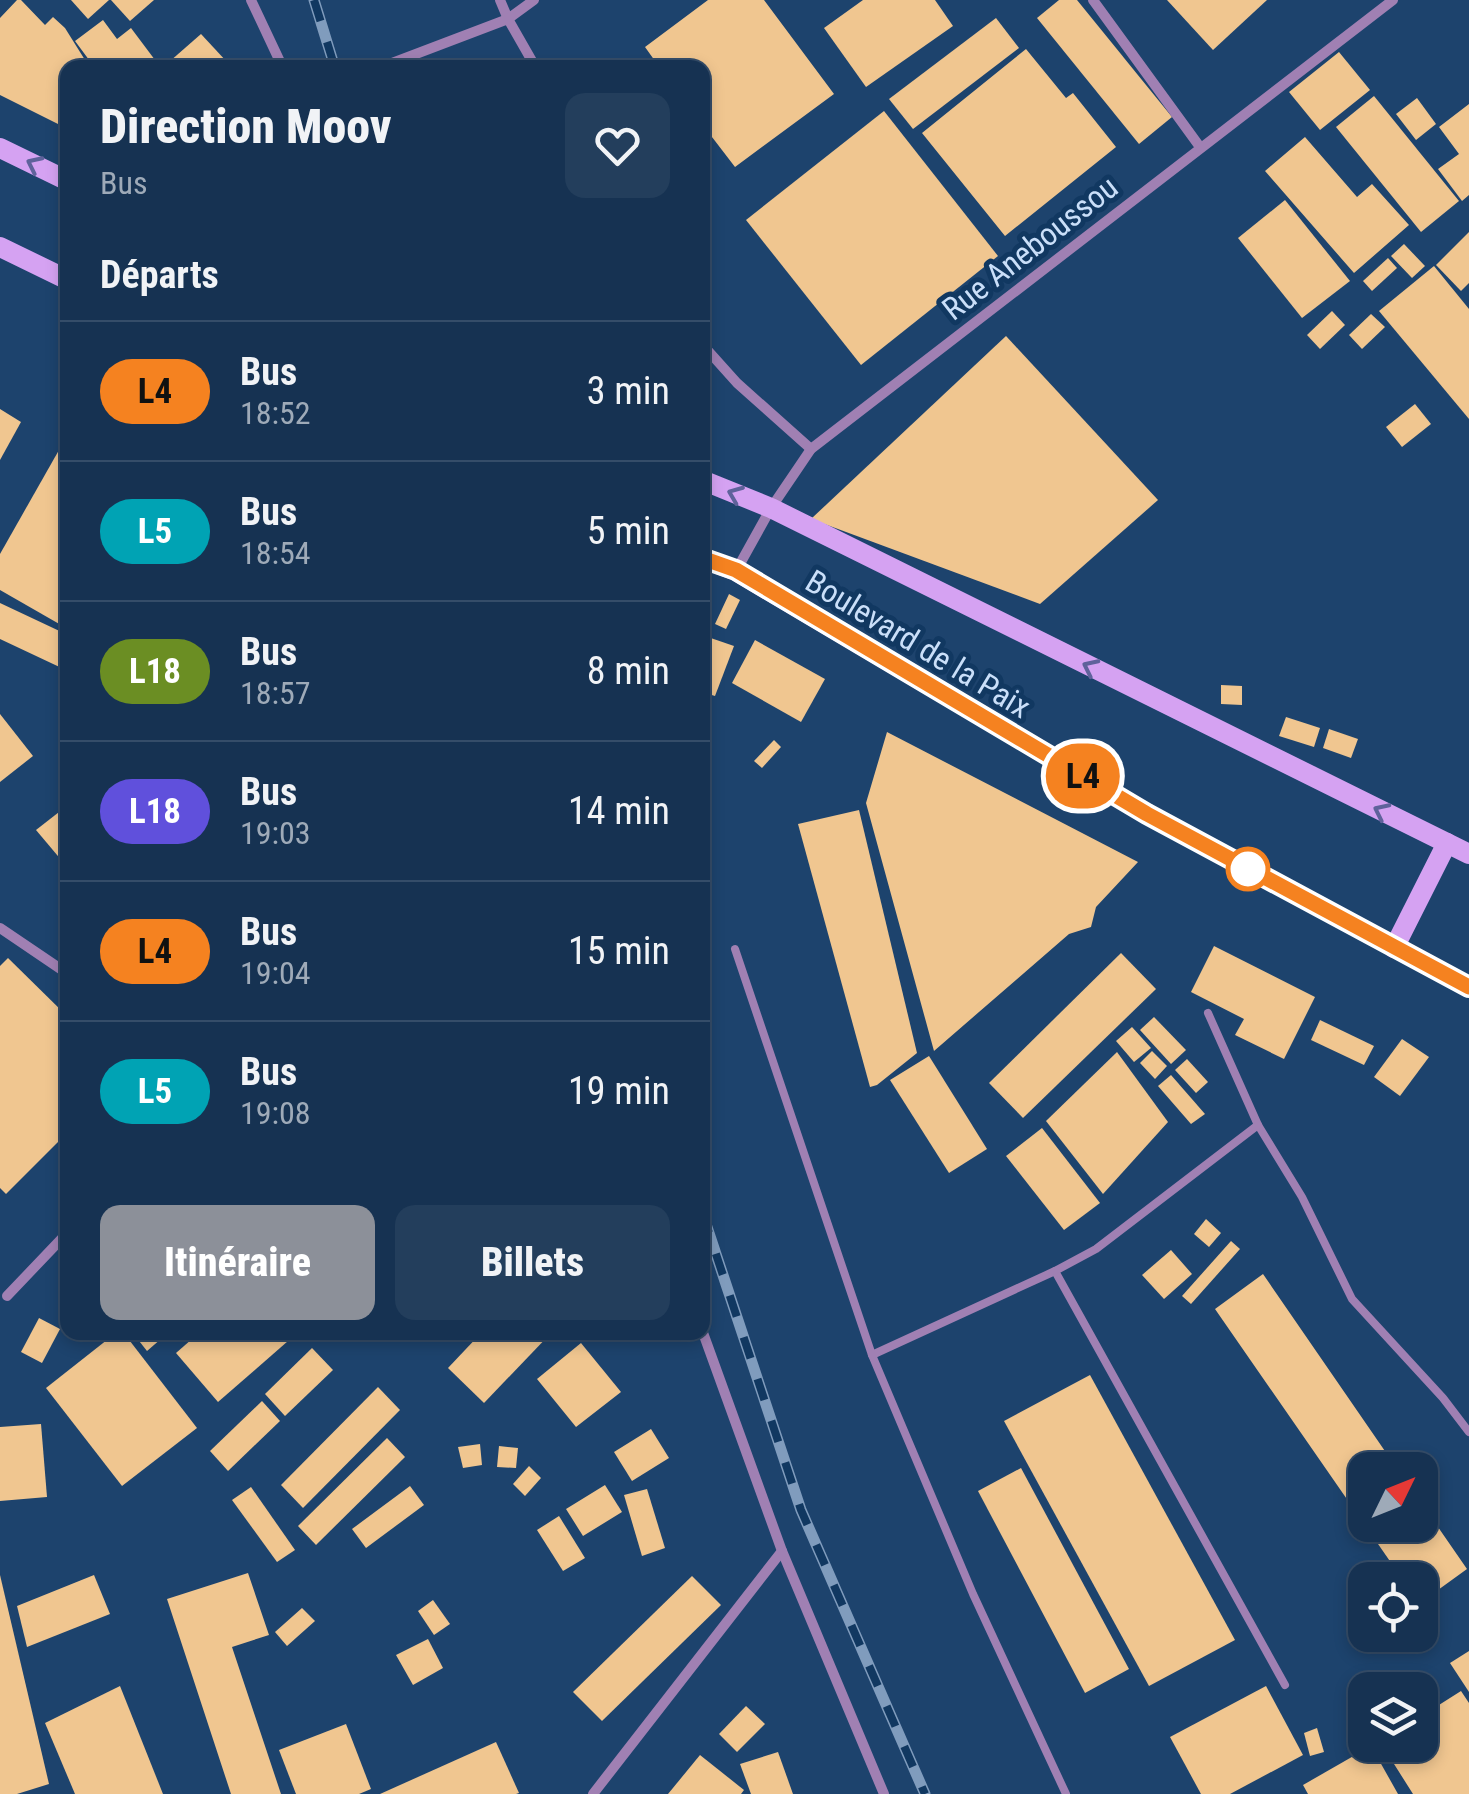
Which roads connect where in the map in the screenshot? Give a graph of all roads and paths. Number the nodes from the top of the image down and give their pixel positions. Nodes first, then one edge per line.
1 (251, 0) edge
2 (500, 0) edge
3 (534, 0) edge
4 (1093, 0) edge
5 (1393, 0) edge
6 (508, 19) junction
7 (279, 60) edge
8 (400, 60) edge
9 (531, 60) edge
10 (0, 148) edge
11 (1200, 148) junction
12 (60, 177) edge
13 (0, 247) edge
14 (60, 276) edge
15 (710, 353) edge
16 (812, 449) junction
17 (710, 483) edge
18 (771, 508) junction
19 (710, 561) edge
20 (736, 570) junction
21 (1447, 843) junction
22 (1469, 854) edge
23 (0, 928) edge
24 (1394, 948) junction
25 (735, 949) dead end
26 (60, 969) edge
27 (1469, 988) edge
28 (1208, 1013) dead end
29 (1258, 1125) junction
30 (60, 1240) edge
31 (1055, 1271) junction
32 (7, 1296) dead end
33 (706, 1340) edge
34 (872, 1354) junction
35 (1469, 1432) edge
36 (782, 1551) junction
37 (1286, 1685) dead end
38 (593, 1794) edge
39 (884, 1794) edge
40 (1066, 1794) edge

1 - 7 street
2 - 6 street
3 - 6 street
4 - 11 street
5 - 11 street, Rue Aneboussou
6 - 8 street
6 - 9 street
12 -> 10 main road
11 - 16 street, Rue Aneboussou
13 - 14 main road
15 - 16 street
16 - 18 street, Rue Aneboussou
18 -> 17 main road, Boulevard de la Paix
18 - 20 street, Rue Aneboussou
21 -> 18 main road, Boulevard de la Paix
19 - 20 main road, Boulevard de la Paix
20 - 24 main road, Boulevard de la Paix
21 - 22 main road, Boulevard de la Paix
21 - 24 main road
23 - 26 street
24 - 27 main road, Boulevard de la Paix
25 - 34 lane
28 - 29 lane
29 - 31 lane
29 - 35 lane
30 - 32 street
31 - 34 lane
31 - 37 lane
33 - 36 street
34 - 40 lane
36 - 38 street
36 - 39 street

